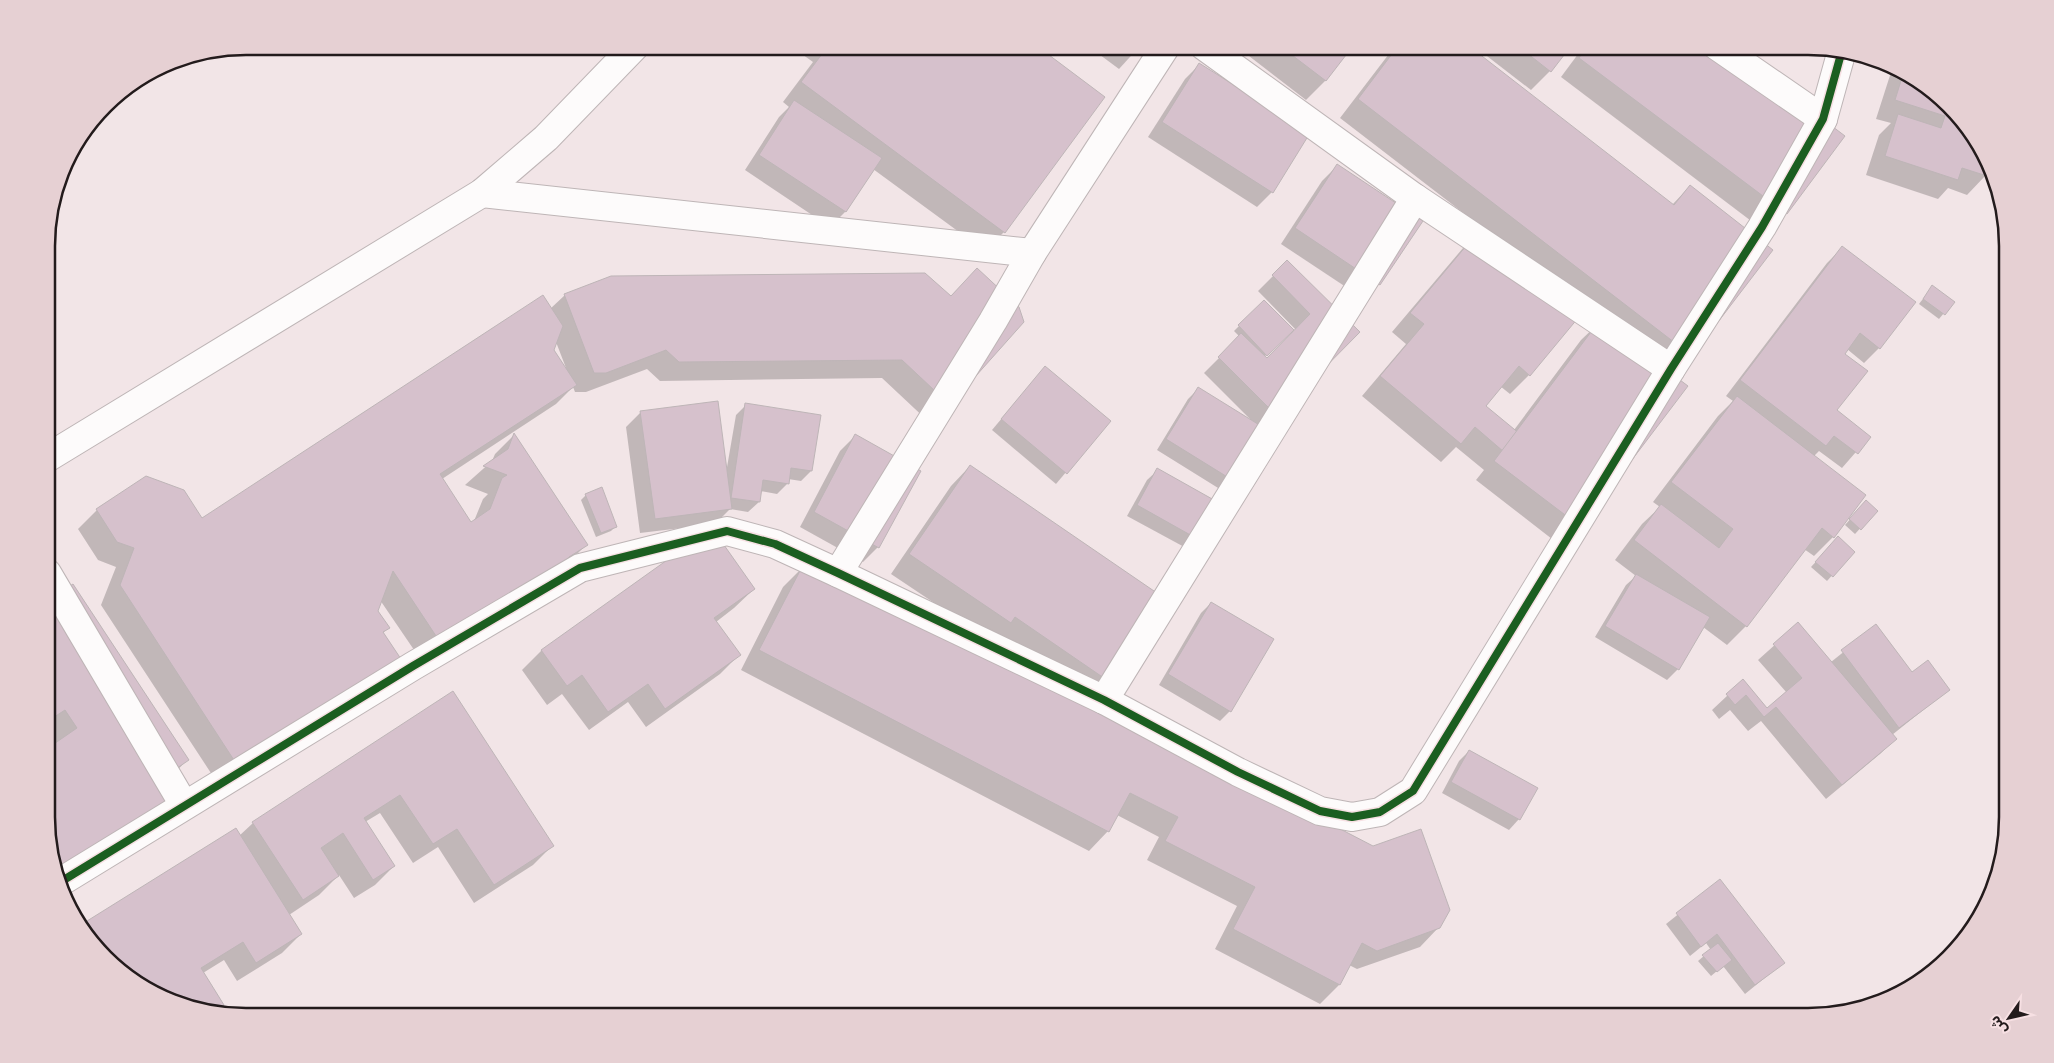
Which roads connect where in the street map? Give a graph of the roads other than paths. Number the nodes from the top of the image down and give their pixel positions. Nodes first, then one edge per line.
1 (626, 55) edge
2 (1160, 55) edge
3 (1216, 55) edge
4 (1730, 55) edge
5 (1840, 58) edge
6 (1823, 119) junction
7 (482, 193) junction
8 (1415, 198) junction
9 (1032, 253) junction
10 (1671, 369) junction
11 (55, 453) edge
12 (838, 573) junction
13 (55, 587) edge
14 (1104, 700) junction
15 (184, 805) junction
16 (65, 879) edge

1 - 7 street
2 - 9 street
3 - 8 street
4 - 6 street
5 - 6 street
6 - 10 street
7 - 9 street
7 - 11 street
8 - 10 street
8 - 14 street
9 - 12 street
10 - 14 street
12 - 14 street
12 - 15 street
13 - 15 street
15 - 16 street

